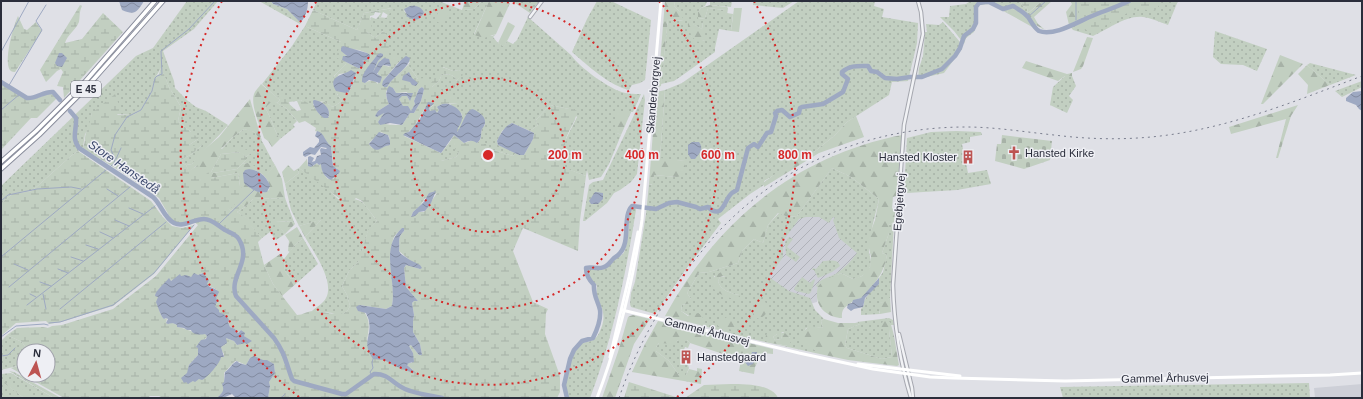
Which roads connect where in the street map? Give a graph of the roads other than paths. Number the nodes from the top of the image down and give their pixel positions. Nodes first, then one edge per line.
1 (155, 1) edge
2 (163, 1) edge
3 (542, 1) edge
4 (661, 1) edge
5 (918, 1) edge
6 (530, 17) dead end
7 (1, 162) edge
8 (1, 169) edge
9 (623, 310) junction
10 (898, 332) junction
11 (908, 370) junction
12 (904, 372) junction
13 (1362, 373) edge
14 (909, 374) junction
15 (968, 378) junction
16 (597, 398) edge
17 (912, 398) edge

1 - 7 highway, E 45
2 - 8 highway, E 45
3 - 6 street
4 - 9 main road, Skanderborgvej
5 - 10 street, Egebjergvej
9 - 12 main road, Gammel Århusvej
9 - 16 main road, Skanderborgvej
10 - 11 street, Egebjergvej
10 - 12 street, Egebjergvej
11 - 12 main road, Gammel Århusvej
11 - 14 street, Egebjergvej
11 - 15 main road, Gammel Århusvej
12 - 14 main road, Gammel Århusvej
12 - 17 street, Egebjergvej
13 - 15 main road, Gammel Århusvej
14 - 15 main road, Gammel Århusvej
14 - 17 street, Egebjergvej

